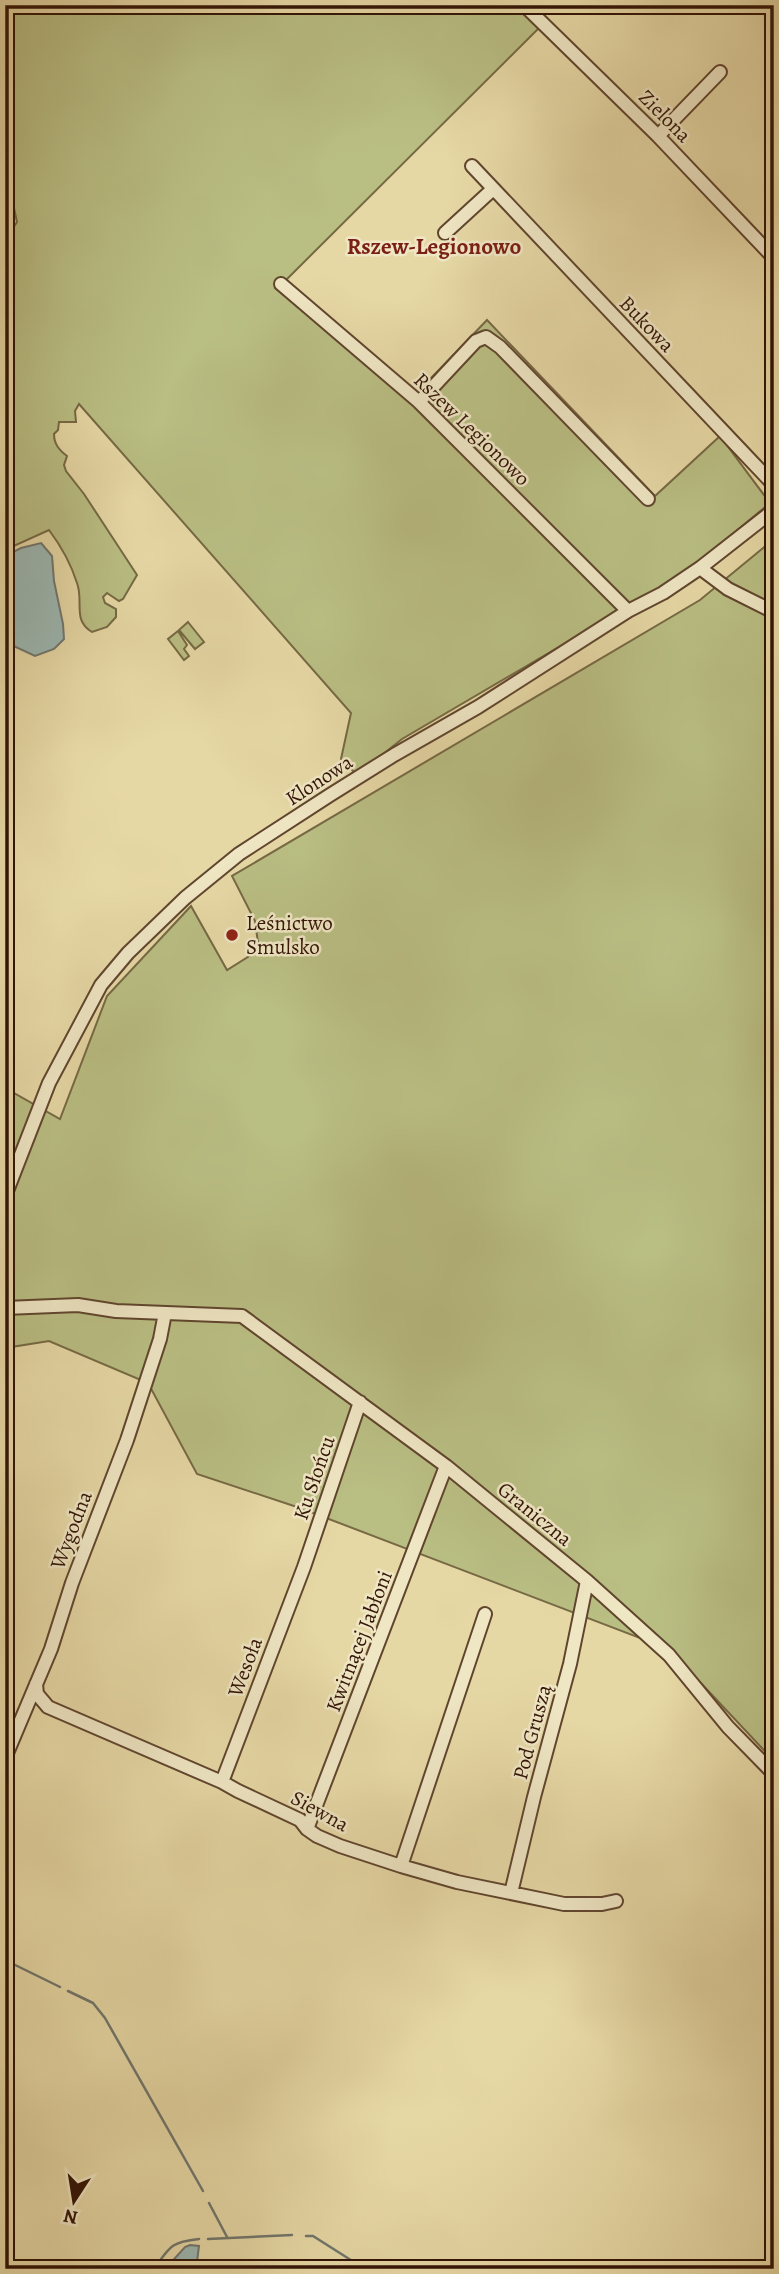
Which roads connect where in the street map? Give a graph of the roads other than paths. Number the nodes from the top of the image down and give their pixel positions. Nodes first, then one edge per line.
1 (524, 5) edge
2 (720, 72) dead end
3 (658, 136) junction
4 (472, 166) dead end
5 (493, 189) junction
6 (445, 233) dead end
7 (772, 254) edge
8 (281, 284) dead end
9 (419, 402) junction
10 (774, 485) edge
11 (648, 499) dead end
12 (774, 510) edge
13 (700, 568) junction
14 (628, 611) junction
15 (774, 612) edge
16 (5, 1196) edge
17 (5, 1308) edge
18 (165, 1313) junction
19 (360, 1402) junction
20 (446, 1466) junction
21 (304, 1567) joint
22 (587, 1581) junction
23 (485, 1614) dead end
24 (36, 1684) junction
25 (5, 1758) edge
26 (774, 1774) edge
27 (222, 1782) junction
28 (307, 1829) junction
29 (401, 1866) junction
30 (511, 1893) junction
31 (615, 1901) dead end

1 - 3 street, Zielona
2 - 3 street
3 - 7 street, Zielona
4 - 5 street, Bukowa
5 - 6 street
5 - 10 street, Bukowa
8 - 9 street, Rszew Legionowo
9 - 11 street
9 - 14 street, Rszew Legionowo
12 - 13 street, Klonowa
13 - 14 street, Klonowa
13 - 15 street
14 - 16 street, Klonowa
17 - 18 street
18 - 19 street, Graniczna
18 - 24 street, Wygodna
19 - 20 street, Graniczna
19 - 21 street, Ku Słońcu
20 - 22 street, Graniczna
20 - 28 street, Kwitnącej Jabłoni
21 - 27 street, Wesoła
22 - 26 street, Graniczna
22 - 30 street, Pod Gruszą
23 - 29 street
24 - 25 street, Wygodna
24 - 27 street, Siewna
27 - 28 street, Siewna
28 - 29 street, Siewna
29 - 30 street, Siewna
30 - 31 street, Siewna

